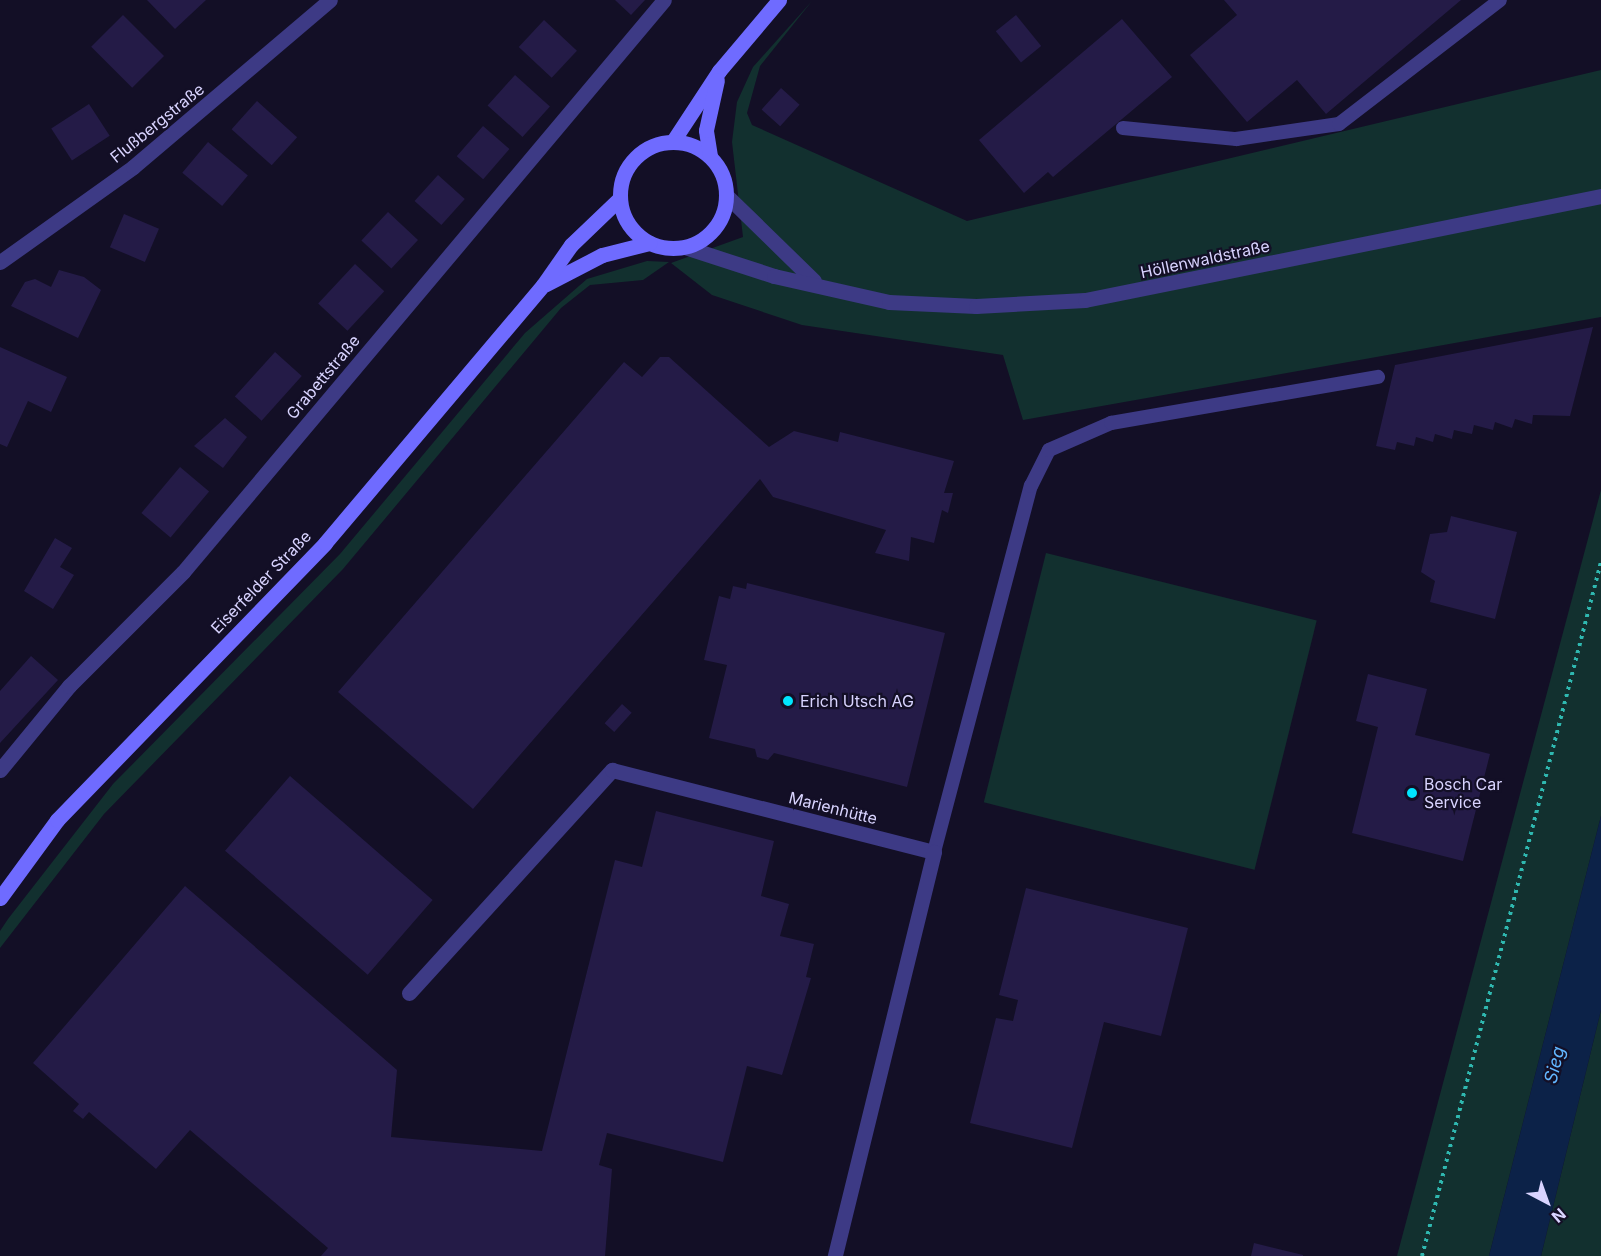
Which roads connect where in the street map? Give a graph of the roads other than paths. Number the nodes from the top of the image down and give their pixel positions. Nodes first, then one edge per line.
1 (330, 0) edge
2 (664, 0) edge
3 (779, 0) edge
4 (1500, 0) edge
5 (719, 71) junction
6 (1123, 128) dead end
7 (673, 141) junction
8 (710, 156) junction
9 (726, 195) junction
10 (1601, 196) edge
11 (619, 199) junction
12 (649, 243) junction
13 (685, 247) junction
14 (2, 266) edge
15 (814, 281) junction
16 (543, 285) junction
17 (1378, 377) dead end
18 (0, 770) edge
19 (934, 852) junction
20 (0, 898) edge
21 (409, 993) dead end
22 (835, 1256) edge

1 - 14 street, Flußbergstraße
2 - 18 street, Grabettstraße
3 - 5 main road
4 - 6 lane
5 - 7 main road
5 - 8 main road
7 - 8 main road
7 - 11 main road
8 - 9 main road
9 - 13 main road
9 - 15 street, Höllenwaldstraße
10 - 15 street, Höllenwaldstraße
11 - 12 main road
11 - 16 main road, Eiserfelder Straße
12 - 13 main road
12 - 16 main road, Eiserfelder Straße
13 - 15 street, Höllenwaldstraße
16 - 20 main road, Eiserfelder Straße
17 - 19 lane
19 - 21 street, Marienhütte
19 - 22 street

